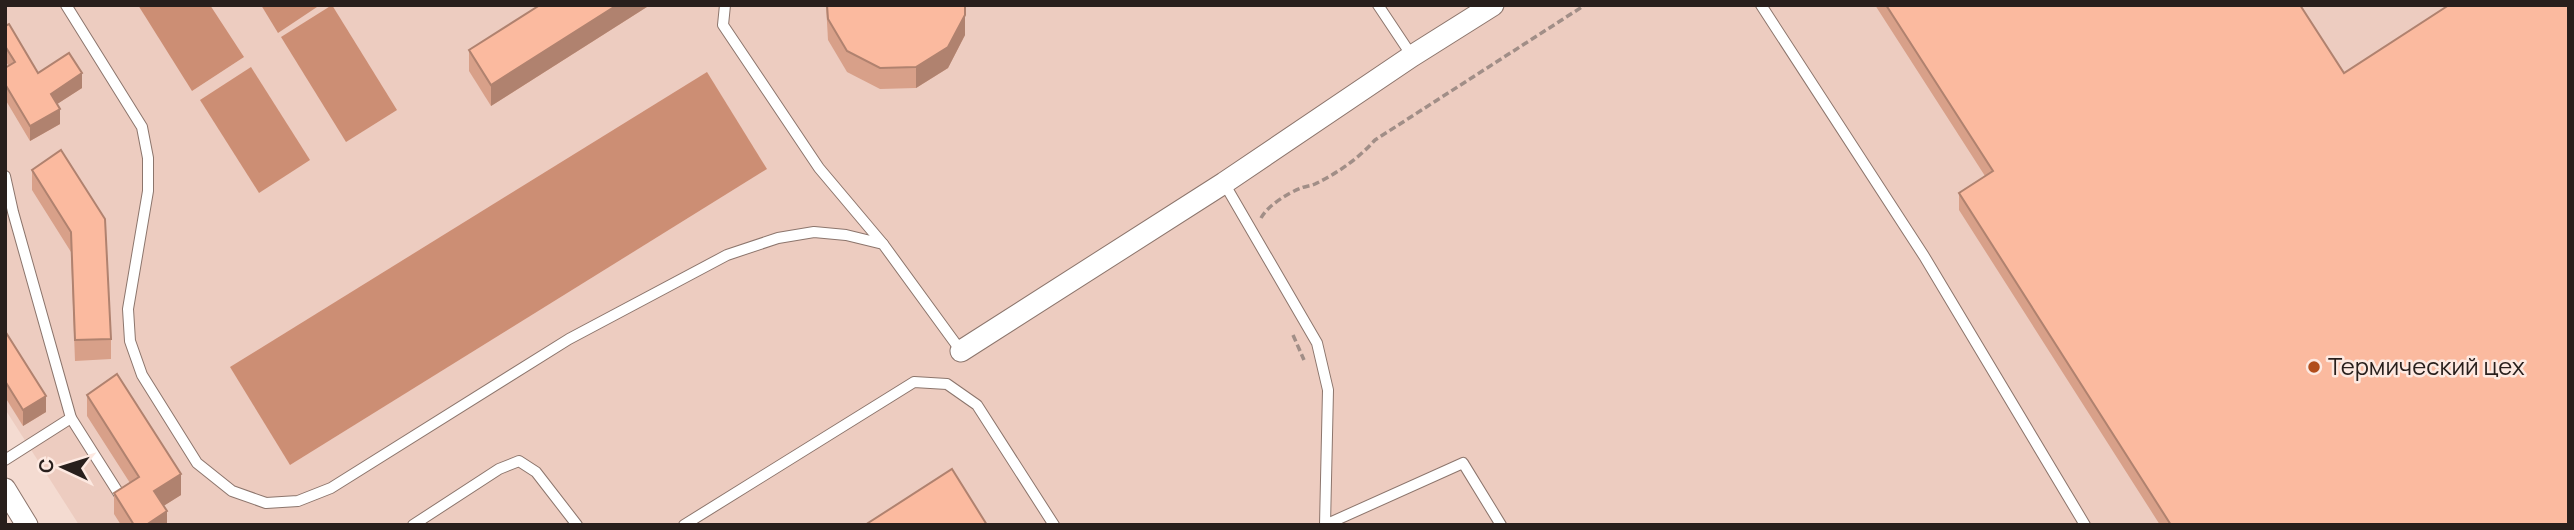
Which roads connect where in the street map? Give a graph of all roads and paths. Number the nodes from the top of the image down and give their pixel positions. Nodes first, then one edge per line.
1 (66, 5) edge
2 (725, 5) edge
3 (1378, 5) edge
4 (1493, 5) edge
5 (1585, 5) edge
6 (1761, 5) edge
7 (1412, 56) junction
8 (5, 176) edge
9 (1224, 183) junction
10 (1262, 228) dead end
11 (883, 244) junction
12 (1300, 314) junction
13 (961, 351) joint
14 (1307, 366) dead end
15 (71, 418) junction
16 (5, 460) edge
17 (5, 489) edge
18 (121, 497) edge
19 (27, 525) edge
20 (413, 525) edge
21 (577, 525) edge
22 (684, 525) edge
23 (1054, 525) edge
24 (1502, 525) edge
25 (2084, 525) edge

1 - 11 lane
2 - 11 lane
3 - 7 lane
4 - 7 street
5 - 10 path
6 - 25 lane
7 - 9 street
8 - 15 lane
9 - 12 lane
9 - 13 street
11 - 13 lane
12 - 14 path
12 - 24 lane
15 - 16 lane
15 - 18 lane
17 - 19 street
20 - 21 lane
22 - 23 lane

